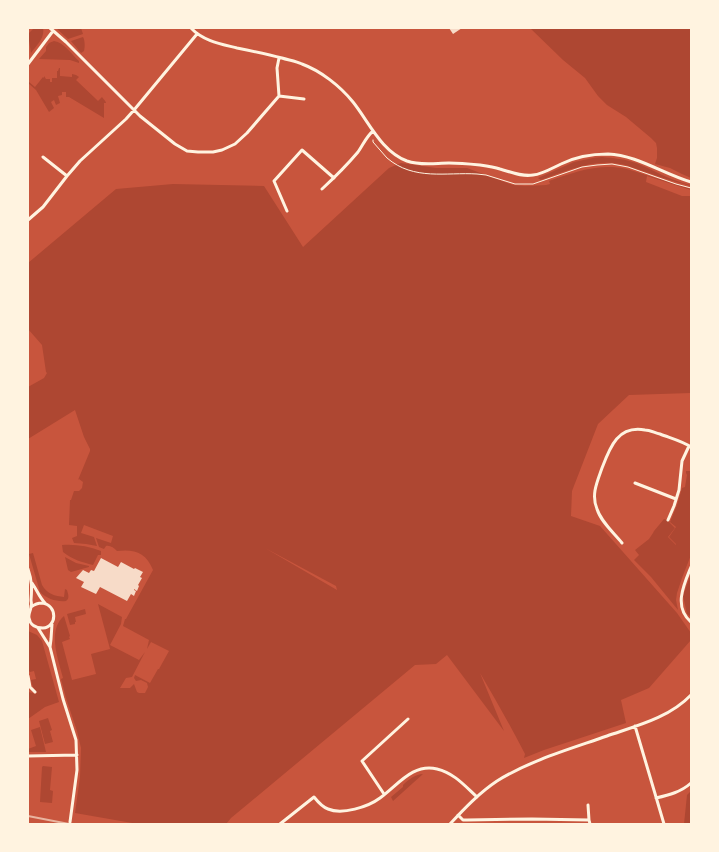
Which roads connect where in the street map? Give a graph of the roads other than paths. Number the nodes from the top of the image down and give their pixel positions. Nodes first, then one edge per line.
1 (50, 28) edge
2 (191, 28) edge
3 (53, 31) junction
4 (197, 34) junction
5 (279, 58) junction
6 (28, 64) edge
7 (279, 96) junction
8 (304, 99) dead end
9 (134, 110) junction
10 (373, 131) junction
11 (43, 157) dead end
12 (67, 176) junction
13 (334, 178) junction
14 (691, 182) edge
15 (322, 188) dead end
16 (287, 211) dead end
17 (28, 220) edge
18 (690, 447) edge
19 (635, 483) dead end
20 (676, 499) junction
21 (668, 520) dead end
22 (622, 543) dead end
23 (691, 567) edge
24 (28, 569) edge
25 (32, 583) junction
26 (45, 604) junction
27 (31, 607) junction
28 (29, 612) edge
29 (691, 622) edge
30 (52, 624) junction
31 (28, 625) edge
32 (37, 627) junction
33 (50, 647) junction
34 (28, 676) edge
35 (29, 687) edge
36 (35, 692) dead end
37 (691, 695) edge
38 (408, 719) dead end
39 (635, 726) junction
40 (77, 755) junction
41 (28, 756) edge
42 (691, 783) edge
43 (384, 794) junction
44 (477, 797) junction
45 (656, 798) junction
46 (588, 805) dead end
47 (458, 815) junction
48 (524, 819) junction
49 (588, 820) junction
50 (70, 822) dead end
51 (280, 824) edge
52 (450, 824) edge
53 (524, 824) edge
54 (590, 824) edge
55 (664, 824) edge

1 - 3 street
2 - 4 street
3 - 6 street
3 - 9 street
4 - 5 street
4 - 9 street
5 - 7 street
5 - 10 street
7 - 8 street
7 - 9 street
9 - 12 street
10 - 13 street
10 - 14 street
11 - 12 street
12 - 17 street
13 - 15 street
13 - 16 street
18 - 20 street
18 - 22 street
19 - 20 street
20 - 21 street
23 - 29 street
24 - 25 street
25 - 26 street
25 - 27 street
26 - 27 street
26 - 30 street
27 - 28 street
28 - 32 street
30 - 32 street
30 - 33 street
31 - 32 street
32 - 33 street
33 - 40 street
34 - 35 street
35 - 36 street
37 - 39 street
38 - 43 street
39 - 44 street
39 - 45 street
40 - 41 street
40 - 50 street
42 - 45 street
43 - 44 street
43 - 51 street
44 - 47 street
45 - 55 street
46 - 49 street
47 - 48 street
47 - 52 street
48 - 49 street
48 - 53 street
49 - 54 street

